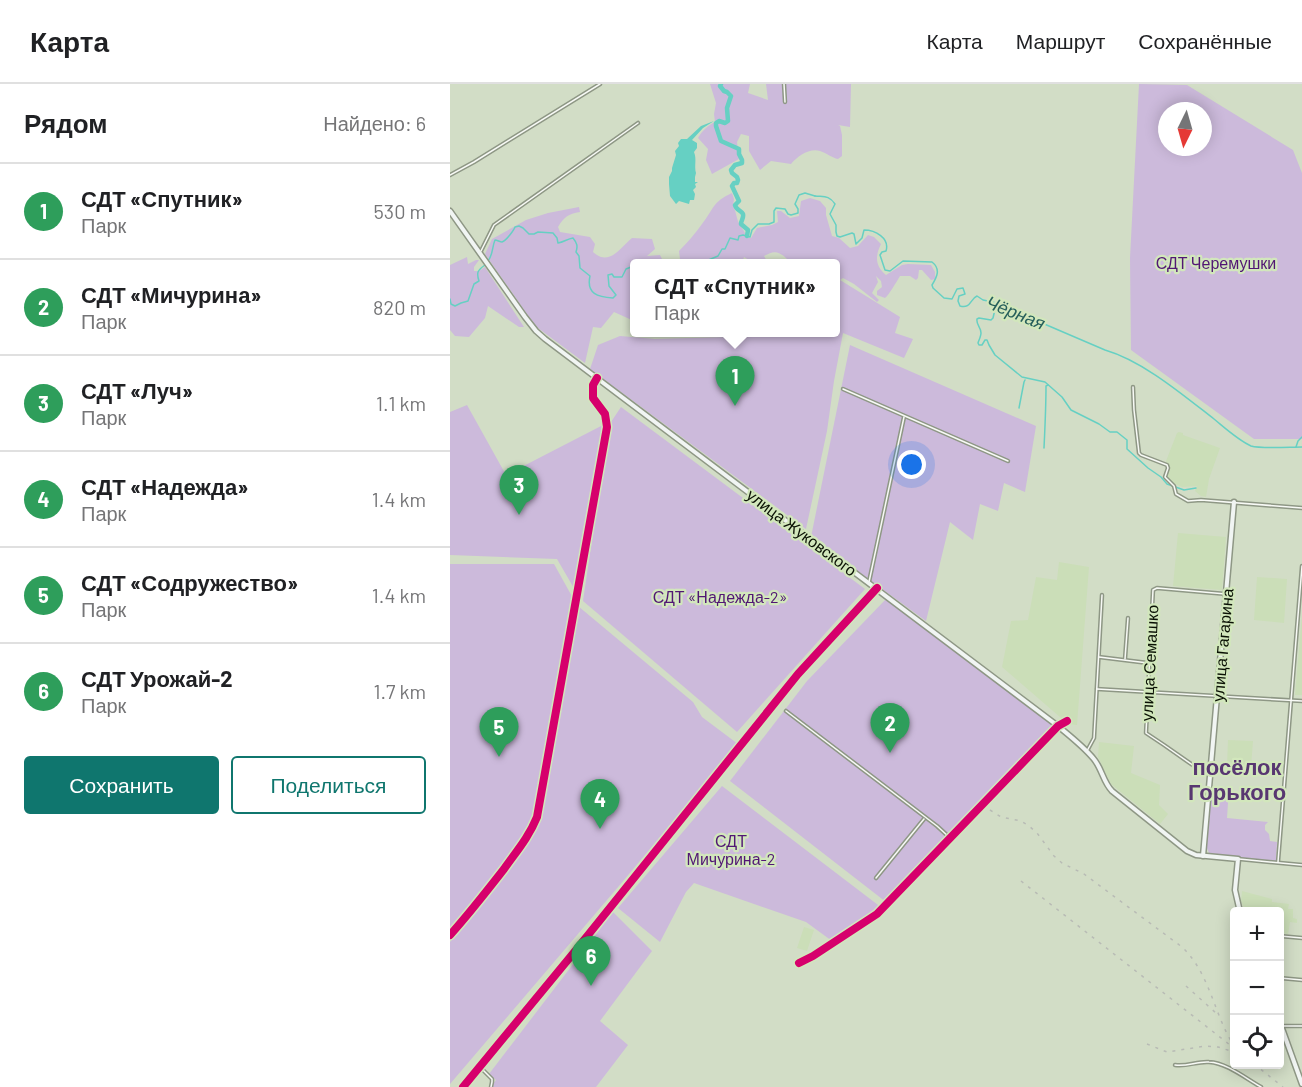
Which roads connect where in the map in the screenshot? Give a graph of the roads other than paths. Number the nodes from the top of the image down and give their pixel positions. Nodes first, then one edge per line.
1 (600, 84) edge
2 (784, 84) edge
3 (785, 102) dead end
4 (638, 123) dead end
5 (450, 175) edge
6 (450, 211) edge
7 (481, 254) junction
8 (597, 378) junction
9 (1133, 387) dead end
10 (843, 389) dead end
11 (904, 416) junction
12 (1008, 461) dead end
13 (1234, 502) junction
14 (1302, 508) edge
15 (1302, 566) edge
16 (869, 582) junction
17 (877, 588) junction
18 (1227, 594) junction
19 (1102, 595) dead end
20 (1128, 618) dead end
21 (1099, 657) junction
22 (1125, 660) junction
23 (1149, 663) junction
24 (1096, 689) junction
25 (1148, 692) junction
26 (1218, 697) junction
27 (1292, 701) junction
28 (1302, 701) edge
29 (786, 711) dead end
30 (1067, 721) dead end
31 (1058, 726) junction
32 (1087, 751) junction
33 (1211, 768) junction
34 (926, 817) junction
35 (950, 838) junction
36 (1203, 856) junction
37 (1238, 859) junction
38 (1278, 862) junction
39 (1302, 865) edge
40 (876, 878) dead end
41 (1238, 907) edge
42 (450, 935) edge
43 (1284, 936) edge
44 (1302, 938) edge
45 (799, 963) dead end
46 (1284, 978) edge
47 (1302, 980) edge
48 (1284, 1025) edge
49 (1302, 1026) edge
50 (1284, 1036) edge
51 (1175, 1065) dead end
52 (480, 1067) junction
53 (1302, 1084) edge
54 (463, 1087) edge
55 (491, 1087) edge
56 (1261, 1087) edge

1 - 5 street
2 - 3 street
4 - 7 street
6 - 7 main road, улица Жуковского
7 - 8 main road, улица Жуковского
8 - 16 main road, улица Жуковского
8 - 42 street
9 - 13 street
10 - 11 street
11 - 12 street
11 - 16 street
13 - 14 street
13 - 18 main road, улица Гагарина
15 - 27 street
16 - 17 main road, улица Жуковского
17 - 31 main road, улица Жуковского
17 - 52 main road
18 - 23 street, улица Семашко
18 - 26 main road, улица Гагарина
19 - 21 street
20 - 22 street
21 - 22 street
21 - 24 street
22 - 23 street
23 - 25 street, улица Семашко
24 - 25 street
24 - 32 street
25 - 26 street
25 - 33 street, улица Семашко
26 - 27 street
26 - 33 main road, улица Гагарина
27 - 28 street
27 - 38 street
29 - 34 street
30 - 31 street
31 - 32 main road, улица Жуковского
31 - 35 street
32 - 36 main road, улица Жуковского
33 - 36 main road, улица Гагарина
34 - 35 street
34 - 40 street
35 - 45 street
36 - 37 main road
37 - 38 street
37 - 41 main road
38 - 39 street
43 - 44 street
46 - 47 street
48 - 49 street
50 - 53 main road
51 - 56 street
52 - 54 main road
52 - 55 street

